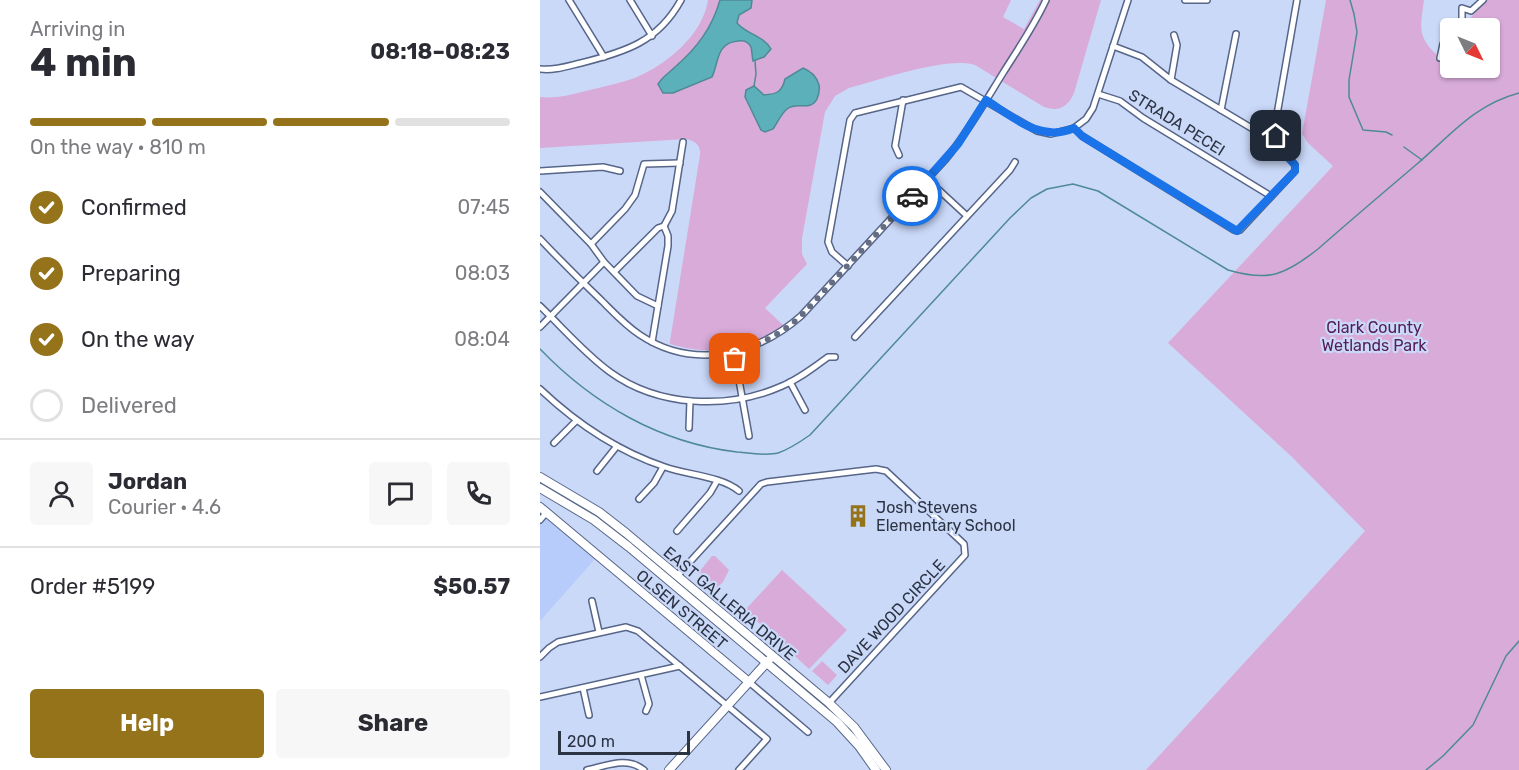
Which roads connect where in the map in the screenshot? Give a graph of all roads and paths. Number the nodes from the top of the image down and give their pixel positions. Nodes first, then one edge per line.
1 (569, 0) edge
2 (630, 0) edge
3 (681, 0) edge
4 (1046, 0) edge
5 (1128, 0) edge
6 (1185, 0) edge
7 (1207, 0) edge
8 (1297, 0) edge
9 (1483, 0) edge
10 (1462, 18) edge
11 (1236, 34) dead end
12 (1174, 35) dead end
13 (652, 36) junction
14 (1113, 46) junction
15 (604, 57) junction
16 (540, 69) edge
17 (1171, 80) junction
18 (1098, 94) junction
19 (903, 100) junction
20 (986, 100) junction
21 (1221, 110) junction
22 (1074, 128) junction
23 (1276, 136) junction
24 (683, 142) dead end
25 (899, 155) dead end
26 (1015, 162) dead end
27 (680, 163) junction
28 (540, 171) edge
29 (620, 171) dead end
30 (927, 179) junction
31 (540, 192) edge
32 (1271, 196) junction
33 (967, 216) junction
34 (664, 226) junction
35 (540, 239) edge
36 (591, 244) junction
37 (604, 262) junction
38 (848, 266) junction
39 (614, 272) junction
40 (583, 283) junction
41 (540, 306) edge
42 (658, 306) junction
43 (550, 315) junction
44 (540, 327) edge
45 (855, 337) dead end
46 (652, 342) junction
47 (734, 352) junction
48 (835, 357) dead end
49 (790, 382) junction
50 (540, 388) edge
51 (742, 398) junction
52 (690, 401) junction
53 (805, 410) dead end
54 (576, 421) junction
55 (689, 428) dead end
56 (749, 436) dead end
57 (554, 443) dead end
58 (617, 446) junction
59 (663, 467) junction
60 (597, 471) dead end
61 (540, 477) edge
62 (717, 481) junction
63 (540, 488) edge
64 (739, 491) dead end
65 (639, 499) dead end
66 (543, 510) edge
67 (540, 520) edge
68 (677, 531) dead end
69 (629, 547) junction
70 (677, 576) junction
71 (592, 601) dead end
72 (599, 632) junction
73 (772, 656) junction
74 (540, 657) edge
75 (766, 663) junction
76 (680, 666) junction
77 (640, 675) junction
78 (749, 682) junction
79 (583, 688) junction
80 (540, 697) edge
81 (830, 703) junction
82 (728, 705) junction
83 (646, 711) dead end
84 (589, 715) dead end
85 (837, 722) junction
86 (808, 732) dead end
87 (587, 770) edge
88 (644, 770) edge
89 (669, 770) edge
90 (739, 770) edge
91 (876, 770) edge
92 (886, 770) edge

1 - 15 street
2 - 13 street
3 - 13 street
4 - 20 street
5 - 14 street
6 - 7 street
8 - 23 street
9 - 10 street
11 - 21 street
12 - 17 street
13 - 15 street
14 - 17 street
14 - 18 street
15 - 16 street
17 - 21 street
18 - 22 street
18 - 32 street, STRADA PECEI
19 - 20 street
19 - 25 street
19 - 38 street
20 - 22 street
20 - 30 street
21 - 23 street
22 - 32 street
23 - 32 street
24 - 27 street
26 - 33 street
27 - 34 street
27 - 36 street
28 - 29 street
30 - 33 street
30 - 38 street
31 - 36 street
33 - 45 street
34 - 39 street
34 - 42 street
35 - 40 street
36 - 37 street
37 - 39 street
37 - 40 street
38 - 47 street
39 - 42 street
40 - 43 street
40 - 46 street
41 - 43 street
42 - 46 street
43 - 44 street
43 - 52 street
46 - 47 street
47 - 51 street
48 - 49 street
49 - 51 street
49 - 53 street
50 - 54 street
51 - 52 street
51 - 56 street
52 - 55 street
54 - 57 street
54 - 58 street
58 - 59 street
58 - 60 street
59 - 62 street
59 - 65 street
61 - 70 main road, EAST GALLERIA DRIVE
62 - 64 street
62 - 68 street
63 - 69 main road, EAST GALLERIA DRIVE
66 - 67 street
66 - 78 main road, OLSEN STREET
69 - 70 main road
69 - 75 main road, EAST GALLERIA DRIVE
70 - 73 main road, EAST GALLERIA DRIVE
70 - 81 street, DAVE WOOD CIRCLE
71 - 72 street
72 - 74 street
72 - 76 street
73 - 75 main road
73 - 81 main road, EAST GALLERIA DRIVE
75 - 78 main road
75 - 85 main road, EAST GALLERIA DRIVE
76 - 77 street
76 - 82 street
77 - 79 street
77 - 83 street
78 - 82 main road
78 - 86 street, OLSEN STREET
79 - 80 street
79 - 84 street
81 - 85 main road
81 - 92 main road, EAST GALLERIA DRIVE
82 - 89 main road
82 - 90 street
85 - 91 main road, EAST GALLERIA DRIVE
87 - 88 street

